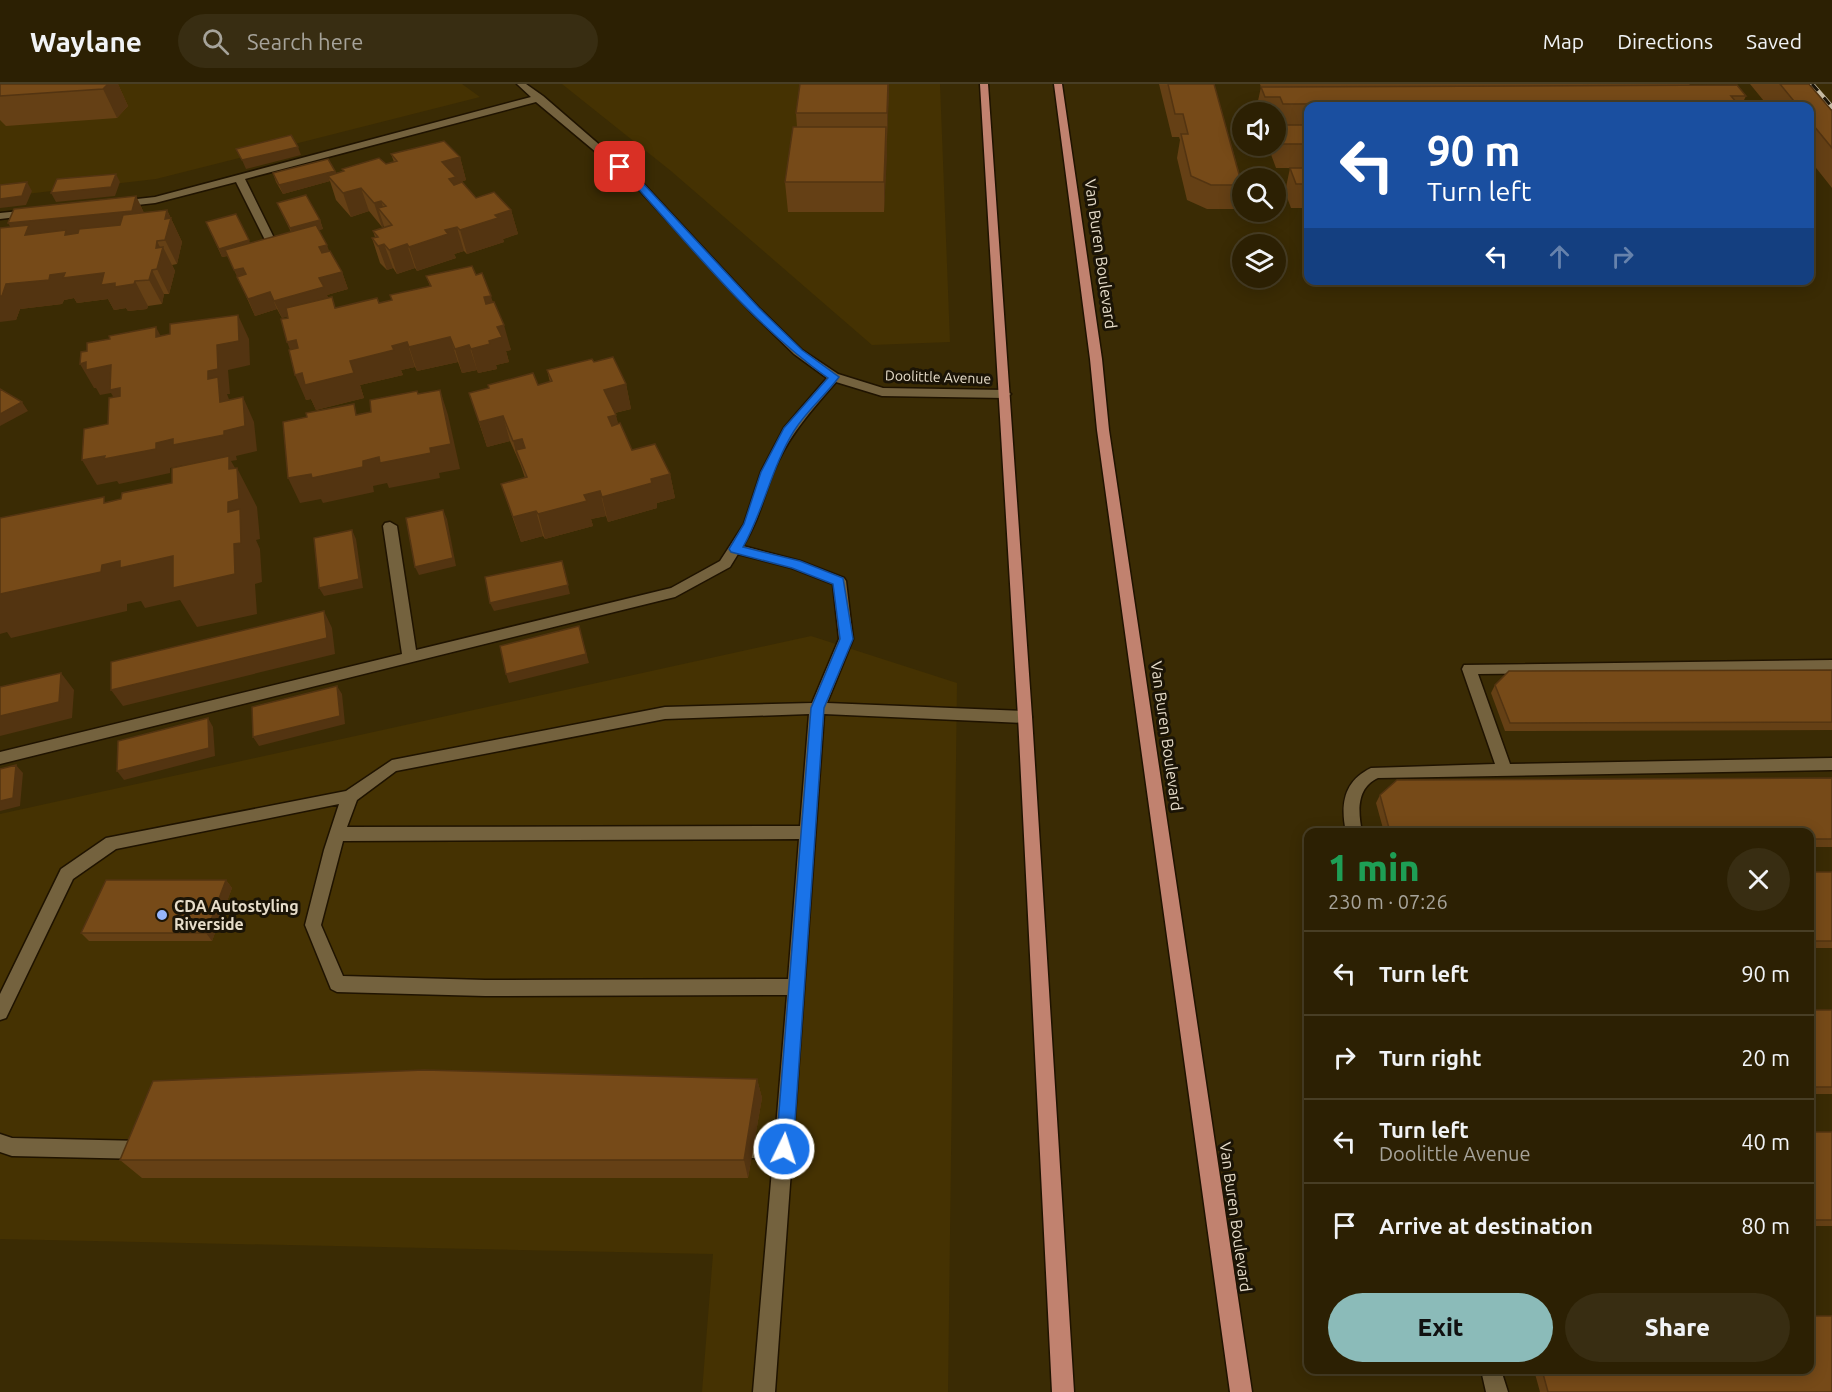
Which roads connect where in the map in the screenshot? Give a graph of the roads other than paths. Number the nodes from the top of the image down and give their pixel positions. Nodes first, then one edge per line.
1 (521, 84) edge
2 (984, 84) edge
3 (1058, 84) edge
4 (540, 98) junction
5 (239, 178) junction
6 (109, 205) edge
7 (39, 212) edge
8 (0, 216) edge
9 (272, 244) edge
10 (834, 377) junction
11 (1005, 394) junction
12 (390, 526) dead end
13 (735, 549) junction
14 (410, 657) junction
15 (1832, 665) edge
16 (818, 708) junction
17 (1024, 717) junction
18 (0, 758) edge
19 (1832, 764) edge
20 (1504, 769) junction
21 (350, 796) junction
22 (1353, 828) edge
23 (808, 832) junction
24 (338, 834) junction
25 (796, 987) junction
26 (0, 1012) edge
27 (0, 1143) edge
28 (752, 1149) edge
29 (784, 1149) junction
30 (153, 1150) edge
31 (1492, 1374) edge
32 (764, 1392) edge
33 (1063, 1392) edge
34 (1241, 1392) edge
35 (1497, 1392) edge

1 - 4 street, Doolittle Avenue
2 - 11 main road
3 - 34 main road, Van Buren Boulevard
4 - 5 street
4 - 10 street, Doolittle Avenue
5 - 6 street
5 - 9 street
7 - 8 street
10 - 11 street, Doolittle Avenue
10 - 13 street
11 - 17 main road
12 - 14 street
13 - 14 street
13 - 16 street
14 - 18 street
15 - 20 street
16 - 17 street
16 - 21 street
16 - 23 street
17 - 33 main road
19 - 20 street
20 - 22 street
21 - 24 street
21 - 26 street
23 - 24 street
23 - 25 street
24 - 25 street
25 - 29 street
27 - 30 street
28 - 29 street
29 - 32 street
31 - 35 street

